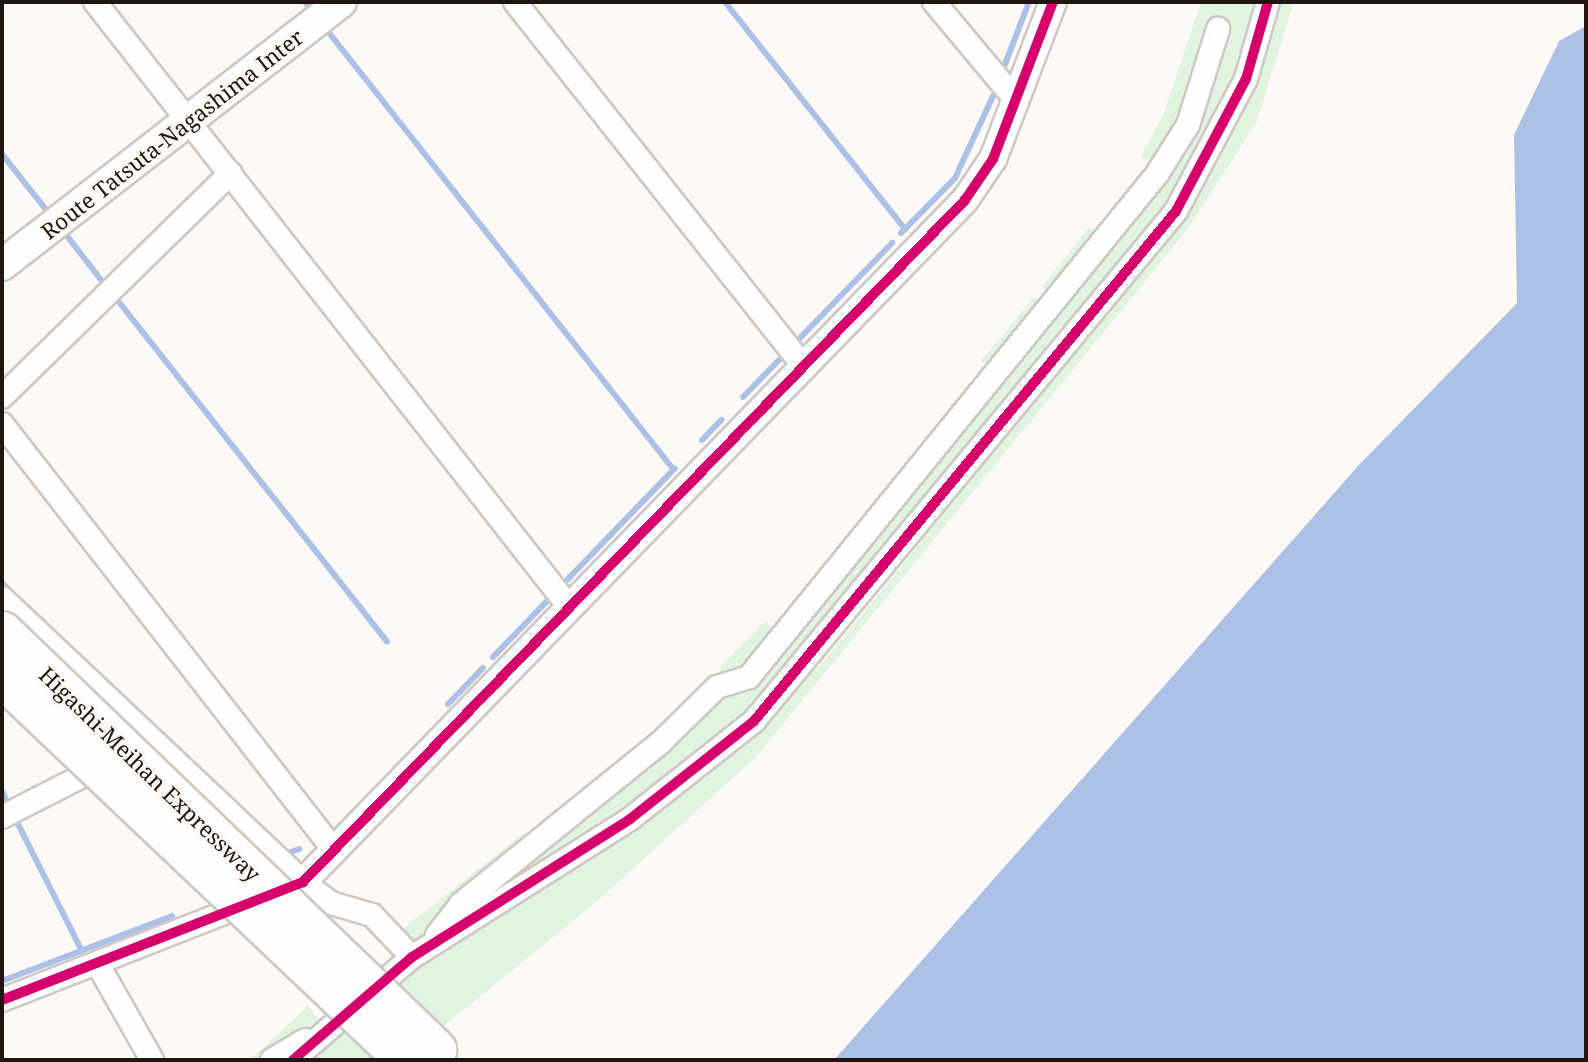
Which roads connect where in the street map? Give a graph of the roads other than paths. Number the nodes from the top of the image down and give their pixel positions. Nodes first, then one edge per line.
1 (95, 2) edge
2 (341, 2) edge
3 (515, 2) edge
4 (934, 2) edge
5 (1053, 2) edge
6 (1268, 2) edge
7 (1218, 29) dead end
8 (1015, 99) junction
9 (189, 122) junction
10 (231, 173) junction
11 (2, 265) edge
12 (804, 366) junction
13 (2, 397) edge
14 (2, 424) edge
15 (2, 598) edge
16 (570, 608) junction
17 (2, 632) edge
18 (2, 677) edge
19 (153, 741) junction
20 (2, 817) edge
21 (334, 850) junction
22 (303, 882) junction
23 (420, 951) junction
24 (97, 963) junction
25 (2, 1000) edge
26 (320, 1033) junction
27 (421, 1055) edge
28 (152, 1060) edge
29 (272, 1060) edge
30 (293, 1060) edge

1 - 9 street
2 - 9 main road, Route Tatsuta-Nagashima Inter
3 - 12 street
4 - 8 street
5 - 8 street
6 - 23 street
7 - 23 street
8 - 12 street
9 - 10 street
9 - 11 main road, Route Tatsuta-Nagashima Inter
10 - 13 street
10 - 16 street
12 - 16 street
14 - 21 street
15 - 19 street
16 - 21 street
17 - 27 highway, Higashi-Meihan Expressway, bridge
18 - 27 highway, Higashi-Meihan Expressway, bridge
19 - 20 street
19 - 22 street
21 - 22 street
22 - 23 street
22 - 24 street
23 - 26 street
24 - 25 street
24 - 28 street
26 - 29 street
26 - 30 street

